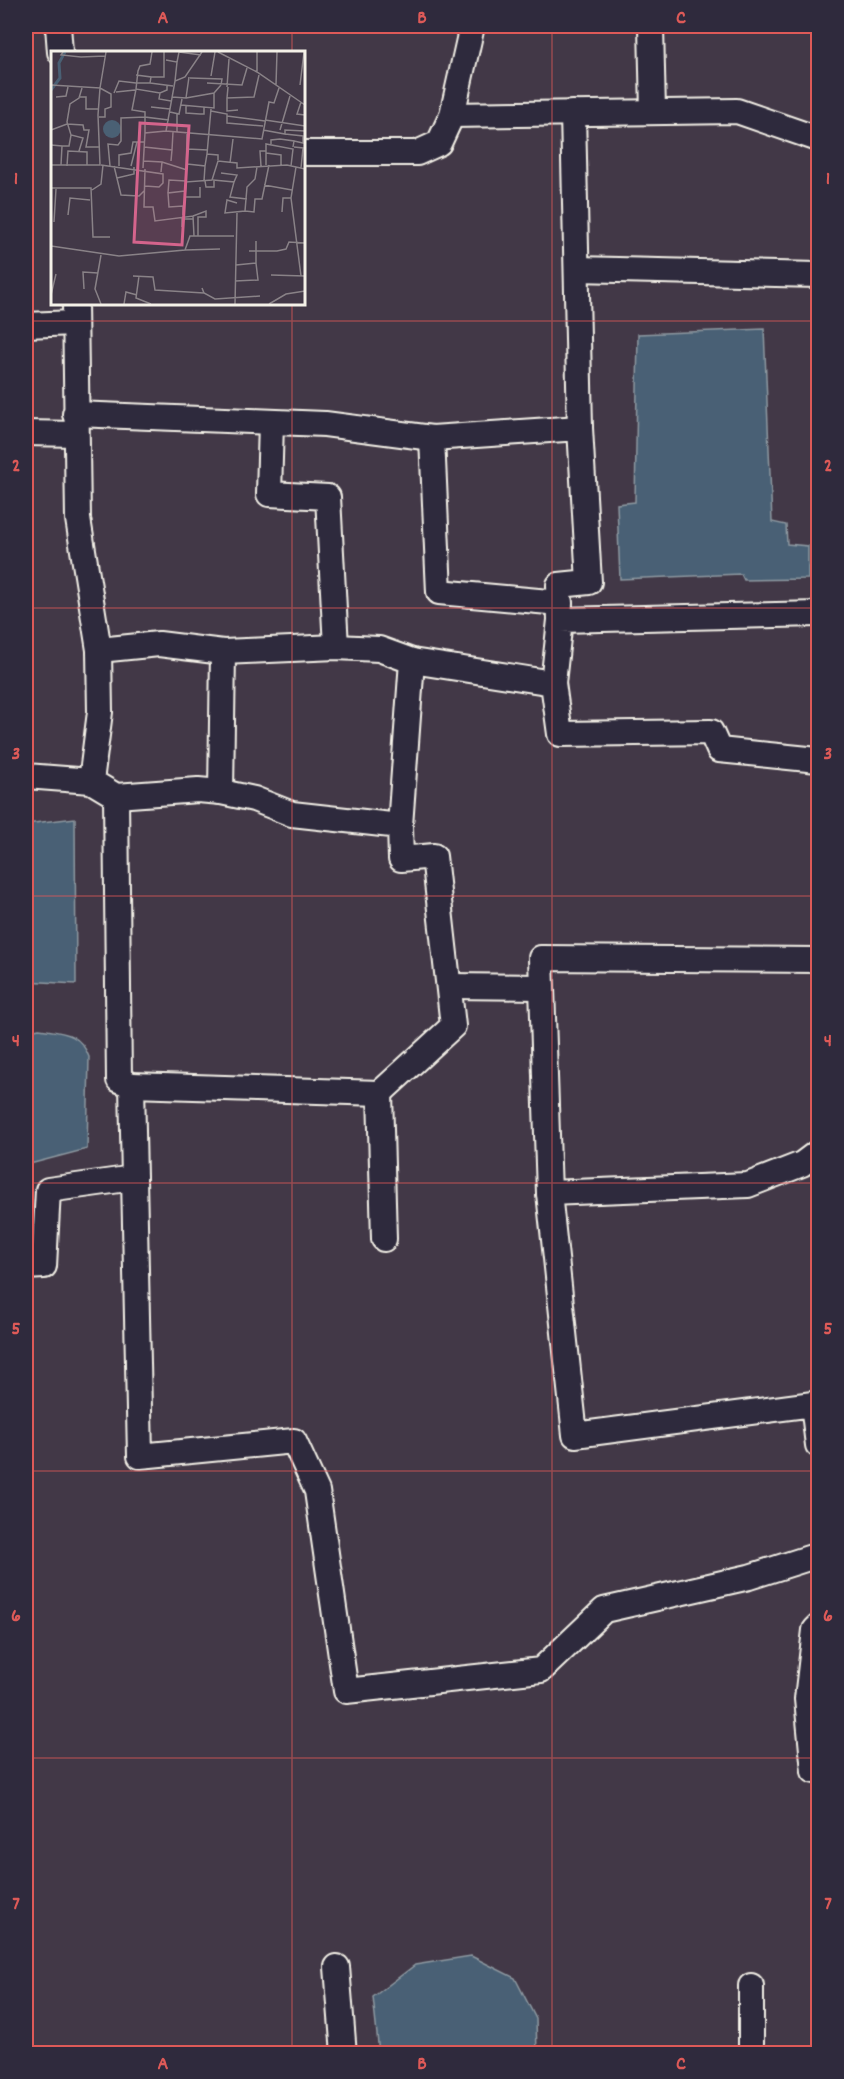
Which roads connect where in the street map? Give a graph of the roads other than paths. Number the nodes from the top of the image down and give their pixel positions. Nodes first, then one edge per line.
1 (58, 26) edge
2 (472, 26) edge
3 (651, 26) edge
4 (60, 51) edge
5 (653, 112) junction
6 (573, 113) junction
7 (452, 115) junction
8 (819, 139) edge
9 (304, 153) edge
10 (576, 269) junction
11 (819, 275) edge
12 (75, 313) edge
13 (26, 325) edge
14 (271, 422) junction
15 (76, 424) junction
16 (580, 428) junction
17 (26, 433) edge
18 (432, 438) junction
19 (560, 611) junction
20 (819, 614) edge
21 (336, 647) junction
22 (99, 650) junction
23 (223, 652) junction
24 (412, 662) junction
25 (552, 682) junction
26 (819, 760) edge
27 (26, 776) edge
28 (92, 781) junction
29 (221, 792) junction
30 (116, 796) junction
31 (400, 826) junction
32 (819, 960) edge
33 (449, 986) junction
34 (542, 987) junction
35 (132, 1085) junction
36 (380, 1093) junction
37 (819, 1152) edge
38 (134, 1178) junction
39 (549, 1193) junction
40 (384, 1239) dead end
41 (26, 1267) edge
42 (819, 1445) edge
43 (819, 1555) edge
44 (819, 1627) edge
45 (814, 1771) dead end
46 (337, 1967) dead end
47 (751, 1986) dead end
48 (345, 2054) edge
49 (752, 2054) edge

1 - 4 street
2 - 7 street
3 - 5 street
5 - 6 street
5 - 8 street
6 - 7 street
6 - 10 street
7 - 9 street
10 - 11 street
10 - 16 street
12 - 13 street
12 - 15 street
14 - 15 street
14 - 18 street
14 - 21 street
15 - 17 street
15 - 22 street
16 - 18 street
16 - 19 street
18 - 19 street
19 - 20 street
19 - 25 street
21 - 23 street
21 - 24 street
22 - 23 street
22 - 28 street
23 - 29 street
24 - 25 street
24 - 31 street
25 - 26 street
27 - 28 street
28 - 30 street
29 - 30 street
29 - 31 street
30 - 35 street
31 - 33 street
32 - 34 street
33 - 34 street
33 - 36 street
34 - 39 street
35 - 36 street
35 - 38 street
36 - 40 street
37 - 39 street
38 - 41 street
38 - 43 street
39 - 42 street
44 - 45 street
46 - 48 street
47 - 49 street

